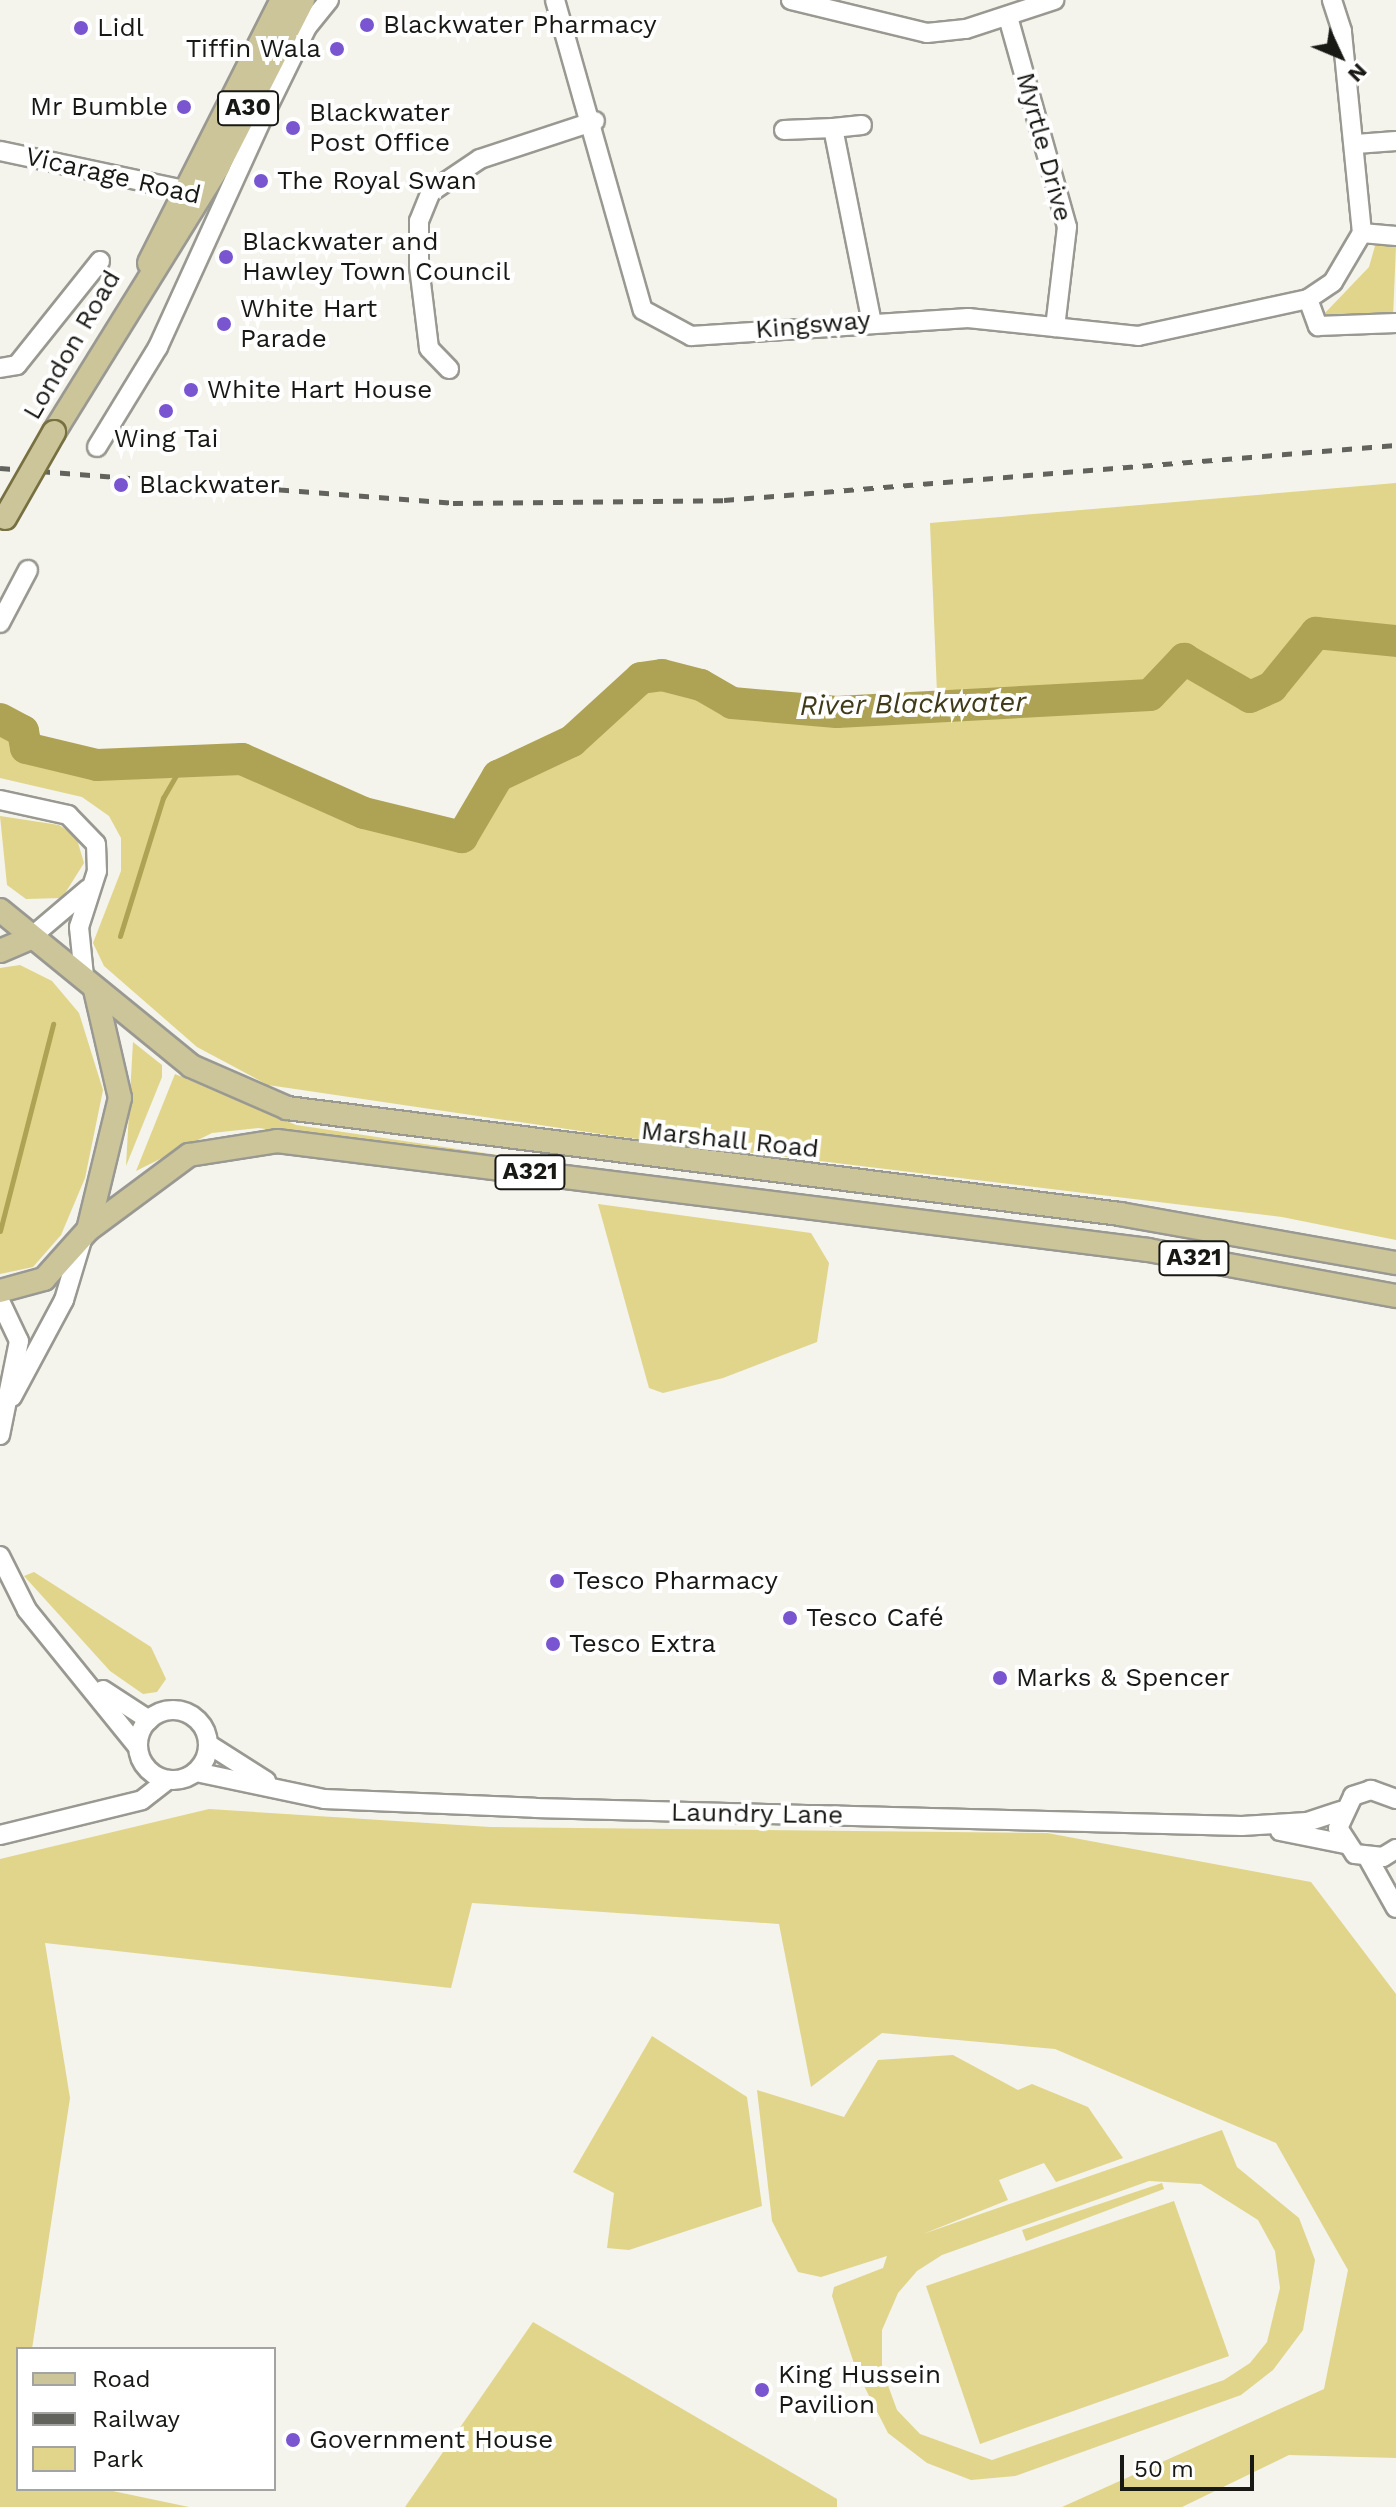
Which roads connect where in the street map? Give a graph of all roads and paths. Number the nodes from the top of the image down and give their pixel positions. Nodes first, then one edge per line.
1 (303, 0) edge
2 (329, 0) edge
3 (555, 0) edge
4 (791, 0) edge
5 (1054, 0) edge
6 (1332, 0) edge
7 (294, 16) edge
8 (1008, 17) junction
9 (595, 121) junction
10 (862, 125) dead end
11 (833, 128) junction
12 (784, 130) dead end
13 (1396, 141) edge
14 (1356, 144) junction
15 (0, 151) edge
16 (193, 192) junction
17 (226, 202) junction
18 (1362, 233) junction
19 (1396, 236) edge
20 (100, 261) dead end
21 (1308, 299) junction
22 (871, 319) junction
23 (1396, 323) edge
24 (1055, 327) junction
25 (0, 368) edge
26 (449, 369) dead end
27 (97, 447) dead end
28 (3, 524) edge
29 (28, 570) dead end
30 (0, 623) edge
31 (0, 800) edge
32 (88, 889) junction
33 (0, 910) edge
34 (17, 933) edge
35 (0, 951) edge
36 (89, 980) junction
37 (85, 1235) junction
38 (1396, 1263) edge
39 (0, 1291) edge
40 (1396, 1296) edge
41 (0, 1301) edge
42 (12, 1397) junction
43 (0, 1435) edge
44 (0, 1556) edge
45 (65, 1656) junction
46 (149, 1720) junction
47 (208, 1744) junction
48 (138, 1747) junction
49 (196, 1772) junction
50 (168, 1780) junction
51 (275, 1787) junction
52 (1391, 1791) edge
53 (1341, 1811) junction
54 (1242, 1826) junction
55 (0, 1835) edge
56 (1345, 1844) junction
57 (1396, 1849) edge
58 (1368, 1858) junction
59 (1396, 1908) edge

1 - 7 main road, London Road / A30
2 - 7 street
3 - 9 street, Kingsway
4 - 8 street
5 - 8 street
6 - 14 street
7 - 16 main road, London Road / A30
7 - 17 street
8 - 24 street, Myrtle Drive
9 - 22 street, Kingsway
9 - 26 street
10 - 11 street
11 - 12 street
11 - 22 street
13 - 14 street
14 - 18 street
15 - 16 street, Vicarage Road
16 - 17 street, Vicarage Road
16 - 28 main road, London Road / A30, bridge
17 - 27 street
18 - 19 street
18 - 21 street, Kingsway
20 - 25 street
21 - 23 street
21 - 24 street, Kingsway
22 - 24 street, Kingsway
29 - 30 street
31 - 32 street
32 - 34 street
32 - 36 street
33 - 34 main road, Marshall Road
34 - 35 main road
34 - 36 main road, Marshall Road
36 - 37 main road
36 - 38 main road, Marshall Road / A321
37 - 39 main road, Marshall Road
37 - 40 main road, Marshall Road / A321
37 - 42 street
41 - 42 street
42 - 43 street
44 - 45 street
45 - 46 street
45 - 48 street
46 - 47 street
46 - 48 street
47 - 49 street
47 - 51 street, Laundry Lane
48 - 50 street
49 - 50 street
49 - 51 street, Laundry Lane
50 - 55 street
51 - 54 street, Laundry Lane
52 - 53 street, Laundry Lane
53 - 54 street, Laundry Lane
53 - 56 street
54 - 56 street, Laundry Lane
56 - 58 street
57 - 58 street
58 - 59 street

